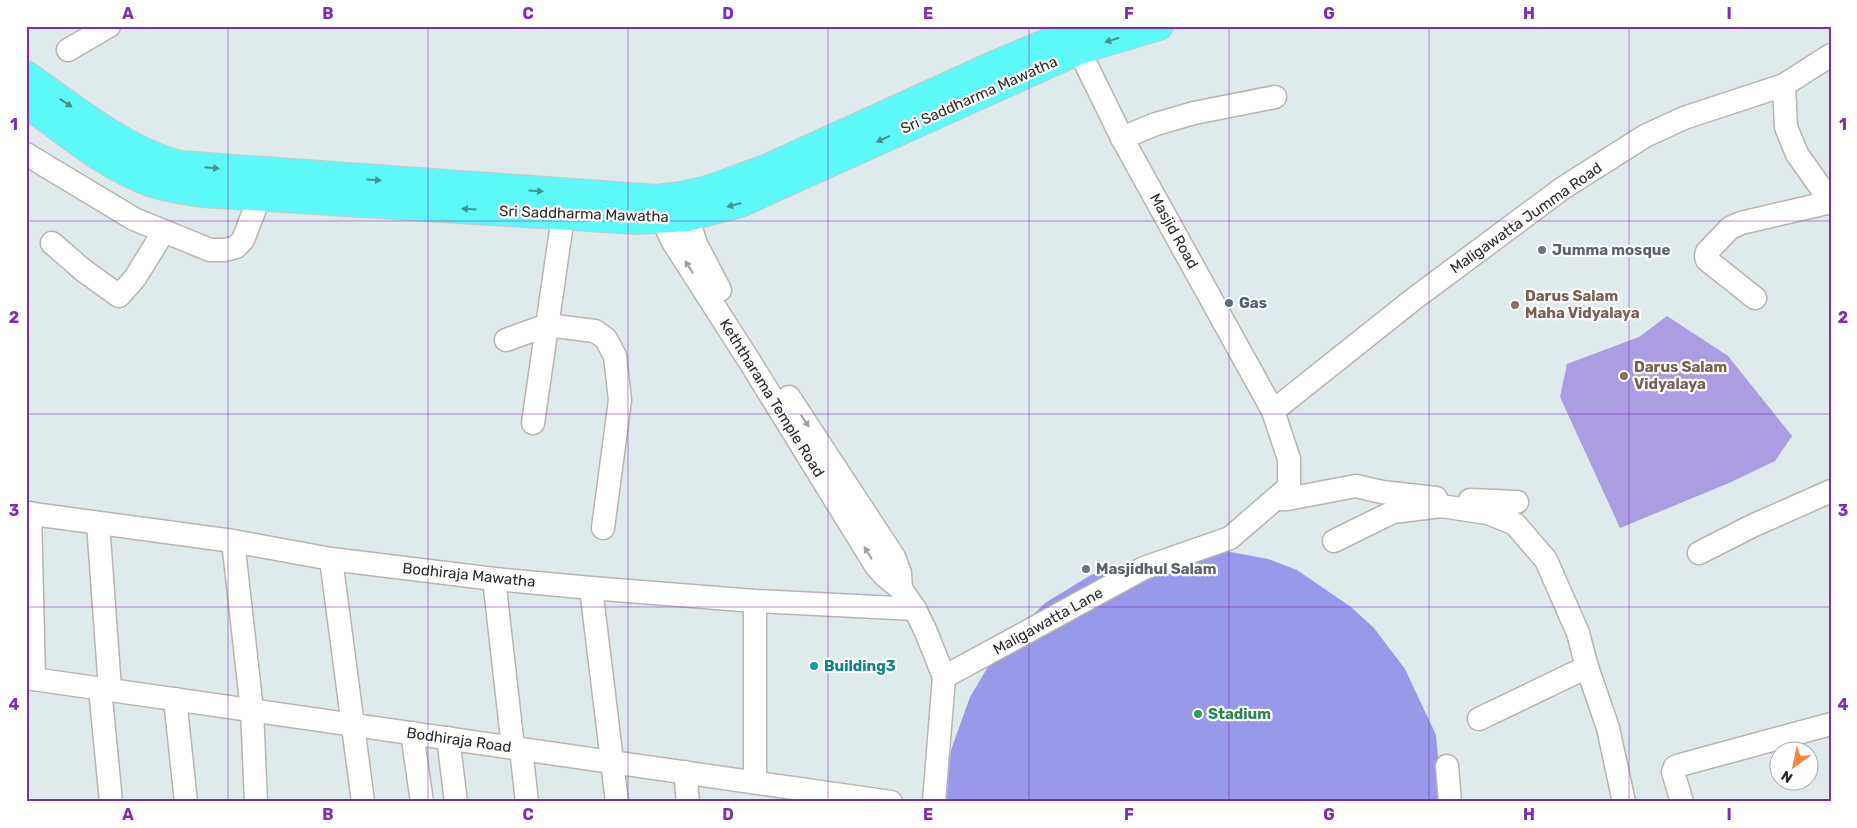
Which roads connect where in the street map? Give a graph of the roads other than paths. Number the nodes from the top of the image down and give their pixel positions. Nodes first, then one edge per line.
1 (109, 26) edge
2 (1159, 26) edge
3 (1083, 38) edge
4 (68, 50) dead end
5 (1831, 55) edge
6 (26, 76) edge
7 (1784, 85) junction
8 (1275, 97) dead end
9 (26, 103) edge
10 (1122, 138) junction
11 (26, 154) edge
12 (260, 196) junction
13 (1831, 202) edge
14 (672, 208) junction
15 (563, 216) junction
16 (164, 231) junction
17 (52, 242) dead end
18 (1755, 298) dead end
19 (547, 325) junction
20 (506, 340) dead end
21 (1273, 411) junction
22 (533, 423) dead end
23 (1831, 492) edge
24 (1275, 499) junction
25 (1517, 502) dead end
26 (28, 513) edge
27 (98, 523) junction
28 (603, 528) dead end
29 (234, 541) junction
30 (1334, 541) dead end
31 (1699, 553) dead end
32 (331, 559) junction
33 (494, 579) junction
34 (591, 588) junction
35 (754, 601) junction
36 (915, 609) junction
37 (1587, 668) junction
38 (944, 677) junction
39 (30, 678) edge
40 (105, 689) junction
41 (175, 699) junction
42 (252, 710) junction
43 (1479, 719) dead end
44 (1831, 724) edge
45 (354, 725) junction
46 (412, 733) junction
47 (448, 738) junction
48 (517, 748) junction
49 (613, 762) junction
50 (1447, 766) dead end
51 (685, 772) junction
52 (755, 782) junction
53 (111, 802) edge
54 (186, 802) edge
55 (256, 802) edge
56 (363, 802) edge
57 (422, 802) edge
58 (456, 802) edge
59 (527, 802) edge
60 (617, 802) edge
61 (688, 802) edge
62 (891, 802) edge
63 (934, 802) edge
64 (1450, 802) edge
65 (1624, 802) edge
66 (1682, 802) edge

1 - 4 street
2 -> 3 highway, Sri Saddharma Mawatha
3 - 10 street, Masjid Road
3 - 14 highway, Sri Saddharma Mawatha
5 - 7 street, Maligawatta Jumma Road
6 -> 14 highway, Sri Saddharma Mawatha
7 - 13 street
7 - 21 street, Maligawatta Jumma Road
8 - 10 street
9 - 12 highway, Sri Saddharma Mawatha
10 - 21 street, Masjid Road
11 - 16 street
15 -> 12 highway, Sri Saddharma Mawatha
12 - 16 street
13 - 18 street
14 - 15 highway, Sri Saddharma Mawatha
14 - 36 street, Keththarama Temple Road
15 - 19 street
16 - 17 street
19 - 20 street
19 - 22 street
19 - 28 street
21 - 24 street, Maligawatta Lane
23 - 31 street
24 - 25 street
24 - 38 street, Maligawatta Lane
26 - 27 street, Bodhiraja Mawatha
26 - 39 street
27 - 29 street, Bodhiraja Mawatha
27 - 40 street
29 - 32 street, Bodhiraja Mawatha
29 - 42 street
30 - 37 street
32 - 33 street, Bodhiraja Mawatha
32 - 45 street
33 - 34 street, Bodhiraja Mawatha
33 - 48 street
34 - 35 street, Bodhiraja Mawatha
34 - 49 street
35 - 36 street, Bodhiraja Mawatha
35 - 52 street
36 - 38 street, Keththarama Temple Road
37 - 43 street
37 - 65 street
38 - 63 street, Keththarama Temple Road
39 - 40 street, Bodhiraja Road
40 - 41 street, Bodhiraja Road
40 - 53 street
41 - 42 street, Bodhiraja Road
41 - 54 street
42 - 45 street, Bodhiraja Road
42 - 55 street
44 - 66 street
45 - 46 street, Bodhiraja Road
45 - 56 street
46 - 47 street, Bodhiraja Road
46 - 57 street
47 - 48 street, Bodhiraja Road
47 - 58 street
48 - 49 street, Bodhiraja Road
48 - 59 street
49 - 51 street, Bodhiraja Road
49 - 60 street
50 - 64 street
51 - 52 street, Bodhiraja Road
51 - 61 street
52 - 62 street, Bodhiraja Road

